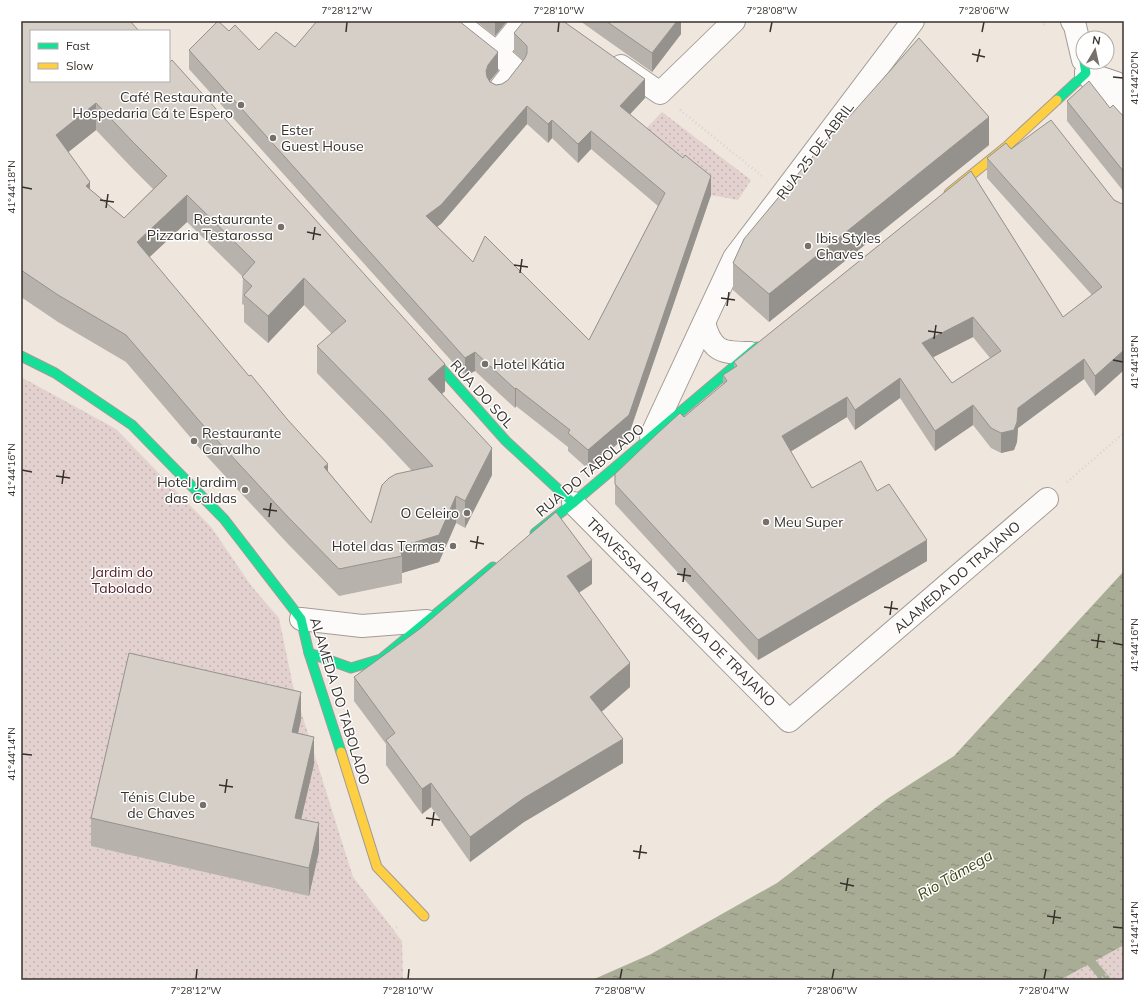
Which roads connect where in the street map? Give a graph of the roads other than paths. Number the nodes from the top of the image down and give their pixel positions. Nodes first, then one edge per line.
1 (456, 21) edge
2 (523, 21) edge
3 (734, 21) edge
4 (913, 21) edge
5 (602, 52) edge
6 (497, 53) junction
7 (1080, 70) edge
8 (1088, 70) edge
9 (1093, 70) edge
10 (498, 91) edge
11 (1124, 92) edge
12 (1044, 112) junction
13 (1124, 118) edge
14 (1058, 130) edge
15 (944, 197) edge
16 (704, 323) junction
17 (416, 341) edge
18 (758, 346) joint
19 (21, 356) edge
20 (651, 436) junction
21 (1047, 499) road end
22 (573, 503) junction
23 (530, 537) edge
24 (500, 562) edge
25 (301, 619) junction
26 (427, 621) junction
27 (309, 653) junction
28 (789, 721) joint
29 (424, 916) road end

1 - 6 street
2 - 6 street
3 - 5 street
4 - 16 street, RUA 25 DE ABRIL
6 - 10 street
7 - 12 street
8 - 13 street
9 - 11 street
12 - 14 street
12 - 15 street
16 - 18 street
16 - 20 street, RUA 25 DE ABRIL
17 - 22 street, RUA DO SOL
18 - 20 street, RUA DO TABOLADO
19 - 25 street, ALAMEDA DO TABOLADO
20 - 22 street, RUA DO TABOLADO
21 - 28 street, ALAMEDA DO TRAJANO
22 - 23 street, RUA DO TABOLADO
22 - 28 street, TRAVESSA DA ALAMEDA DE TRAJANO
24 - 26 street
25 - 26 street
25 - 27 street, ALAMEDA DO TABOLADO
26 - 27 street
27 - 29 street, ALAMEDA DO TABOLADO

